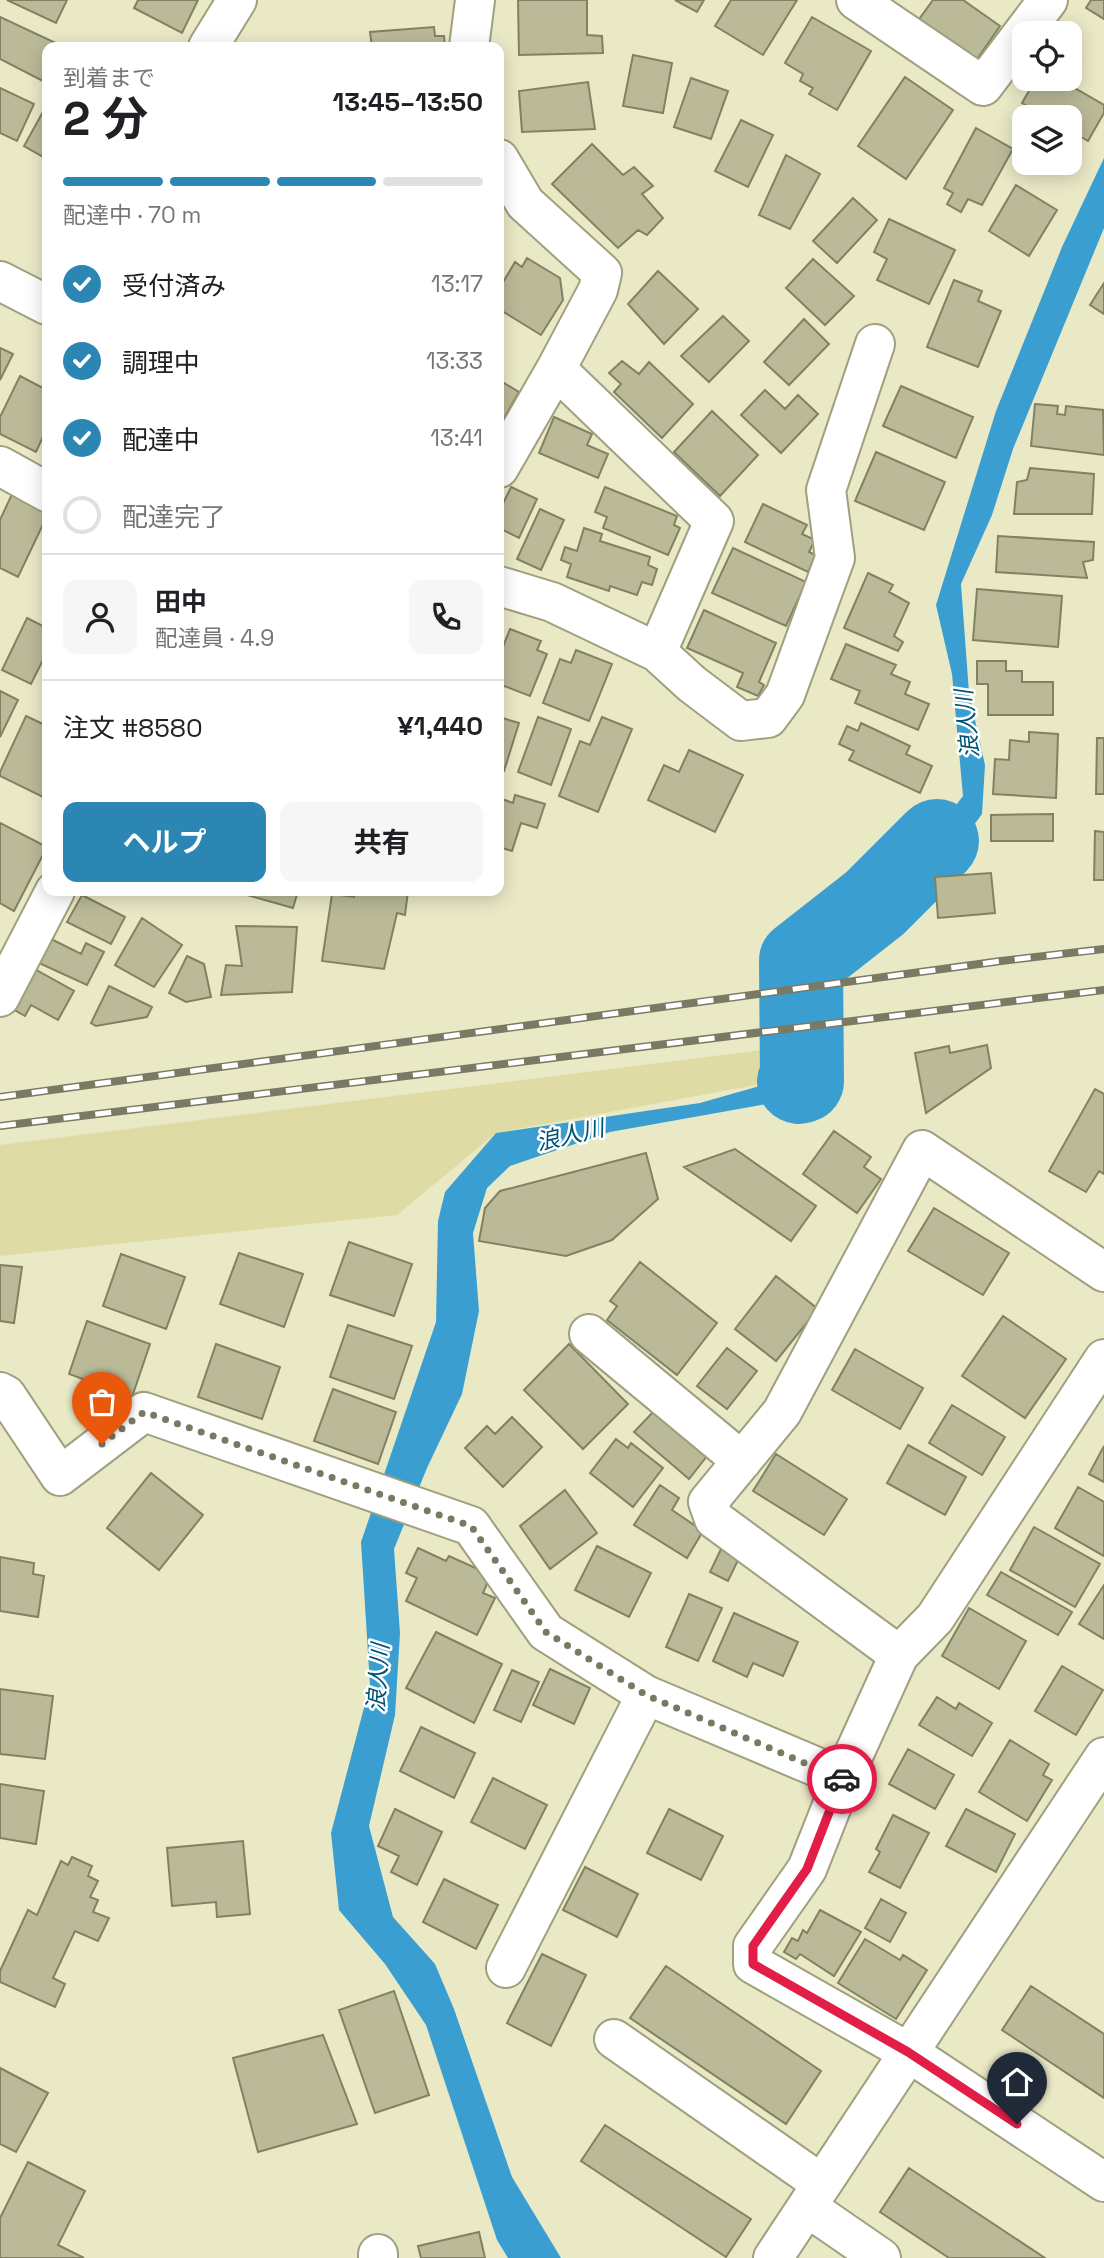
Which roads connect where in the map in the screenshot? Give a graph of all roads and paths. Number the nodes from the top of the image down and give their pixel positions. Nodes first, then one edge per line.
1 (237, 0) edge
2 (475, 0) edge
3 (856, 0) edge
4 (1048, 0) edge
5 (211, 42) edge
6 (470, 42) edge
7 (504, 167) edge
8 (0, 281) edge
9 (42, 302) edge
10 (876, 344) dead end
11 (556, 369) junction
12 (504, 459) edge
13 (0, 467) edge
14 (42, 489) edge
15 (504, 588) edge
16 (657, 652) junction
17 (52, 896) edge
18 (0, 997) edge
19 (1104, 1272) edge
20 (589, 1334) dead end
21 (1104, 1359) edge
22 (0, 1392) edge
23 (742, 1461) junction
24 (899, 1655) junction
25 (646, 1695) junction
26 (1104, 1757) edge
27 (843, 1778) junction
28 (506, 1968) dead end
29 (614, 2039) dead end
30 (908, 2052) junction
31 (1104, 2182) edge
32 (814, 2196) junction
33 (773, 2258) edge
34 (881, 2258) edge

1 - 5 street
2 - 6 street
3 - 4 street
7 - 11 street
8 - 9 street
10 - 16 street
11 - 12 street
11 - 16 street
13 - 14 street
15 - 16 street
17 - 18 street
19 - 23 street
20 - 23 street
21 - 24 street
22 - 25 street
23 - 24 street
24 - 27 street
25 - 27 street
25 - 28 street
26 - 30 street
27 - 30 street
29 - 32 street
30 - 31 street
30 - 32 street
32 - 33 street
32 - 34 street

